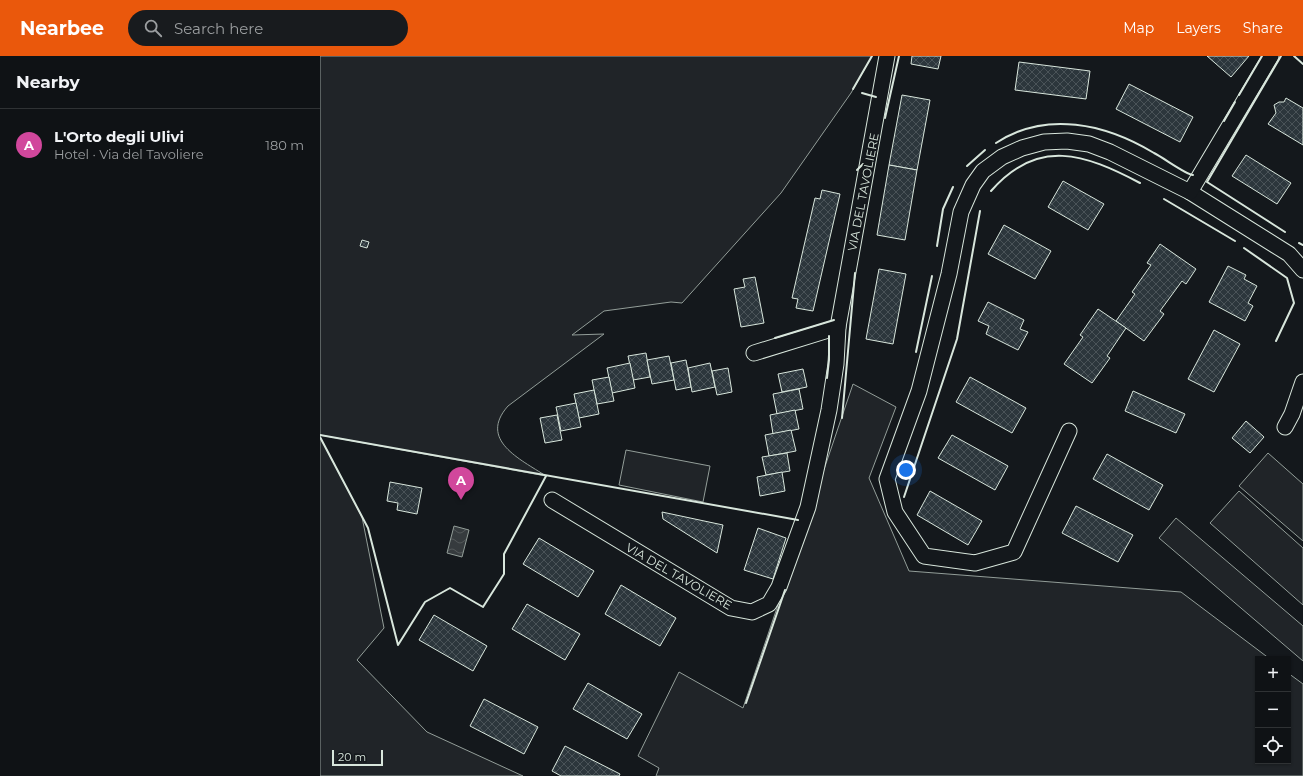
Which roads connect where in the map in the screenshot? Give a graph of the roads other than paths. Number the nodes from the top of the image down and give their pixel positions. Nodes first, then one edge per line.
1 (887, 56) edge
2 (1271, 56) edge
3 (1190, 192) junction
4 (1303, 270) edge
5 (838, 327) junction
6 (754, 352) dead end
7 (1303, 382) edge
8 (1285, 427) dead end
9 (1069, 431) dead end
10 (552, 500) dead end

1 - 5 street, VIA DEL TAVOLIERE
2 - 3 street
3 - 4 street
3 - 9 street
5 - 6 street
5 - 10 street, VIA DEL TAVOLIERE
7 - 8 street

